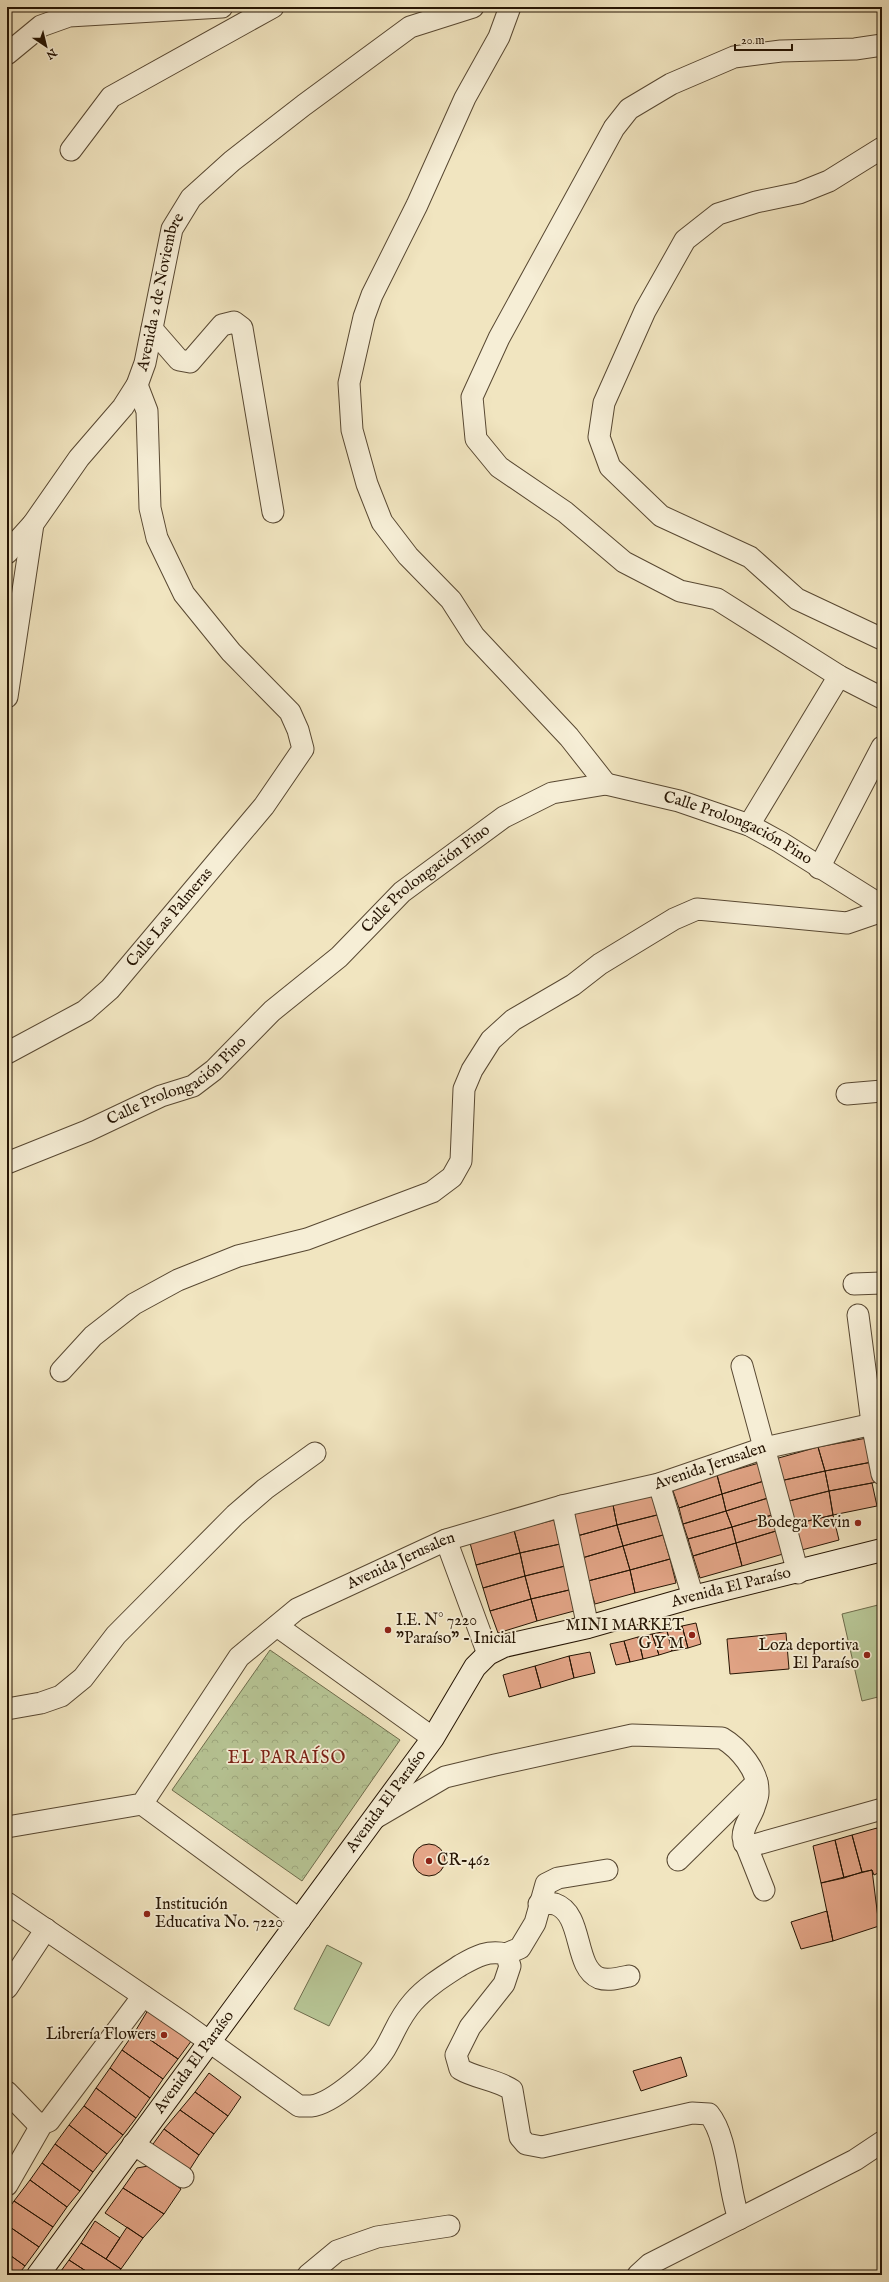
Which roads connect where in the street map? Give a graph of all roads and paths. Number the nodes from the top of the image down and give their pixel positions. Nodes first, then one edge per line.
1 (222, 7) edge
2 (273, 7) edge
3 (473, 7) edge
4 (510, 7) edge
5 (882, 45) edge
6 (7, 54) edge
7 (882, 148) edge
8 (71, 150) dead end
9 (152, 329) junction
10 (137, 385) junction
11 (273, 512) dead end
12 (33, 524) junction
13 (7, 553) edge
14 (882, 639) edge
15 (840, 676) junction
16 (7, 697) edge
17 (882, 698) edge
18 (882, 747) edge
19 (606, 784) junction
20 (749, 825) junction
21 (819, 868) junction
22 (882, 906) edge
23 (882, 911) edge
24 (7, 1053) edge
25 (882, 1090) edge
26 (847, 1094) dead end
27 (7, 1163) edge
28 (854, 1284) dead end
29 (882, 1284) edge
30 (858, 1315) dead end
31 (742, 1366) dead end
32 (61, 1371) dead end
33 (877, 1422) edge
34 (764, 1448) junction
35 (315, 1453) dead end
36 (882, 1474) edge
37 (659, 1484) junction
38 (562, 1506) junction
39 (446, 1540) junction
40 (882, 1550) edge
41 (798, 1573) junction
42 (693, 1597) junction
43 (277, 1626) junction
44 (588, 1627) junction
45 (488, 1654) junction
46 (7, 1709) edge
47 (433, 1738) junction
48 (757, 1782) junction
49 (142, 1804) junction
50 (882, 1809) edge
51 (375, 1818) junction
52 (7, 1827) edge
53 (744, 1843) junction
54 (678, 1860) dead end
55 (607, 1870) dead end
56 (764, 1890) dead end
57 (7, 1903) edge
58 (539, 1904) junction
59 (300, 1920) junction
60 (46, 1929) junction
61 (506, 1954) junction
62 (629, 1976) dead end
63 (7, 1988) edge
64 (143, 1996) junction
65 (209, 2041) junction
66 (7, 2092) edge
67 (42, 2124) junction
68 (882, 2142) edge
69 (133, 2144) junction
70 (183, 2177) dead end
71 (7, 2185) edge
72 (739, 2219) junction
73 (448, 2226) dead end
74 (38, 2275) edge
75 (308, 2275) edge
76 (638, 2275) edge

1 - 6 street
2 - 8 street
3 - 9 street, Avenida 2 de Noviembre
4 - 19 street
5 - 15 street
7 - 14 street
9 - 10 street, Avenida 2 de Noviembre
9 - 11 street
10 - 12 street, Avenida 2 de Noviembre
10 - 24 street, Calle Las Palmeras
12 - 13 street
12 - 16 street, Avenida 2 de Noviembre
15 - 17 street
15 - 20 street
18 - 21 street
19 - 20 street, Calle Prolongación Pino
19 - 27 street, Calle Prolongación Pino
20 - 21 street, Calle Prolongación Pino
21 - 22 street, Calle Prolongación Pino
23 - 32 street
25 - 26 street
28 - 29 street
30 - 33 street
31 - 34 street
33 - 34 street, Avenida Jerusalen
33 - 36 street
34 - 37 street, Avenida Jerusalen
34 - 41 street
35 - 46 street
37 - 38 street, Avenida Jerusalen
37 - 42 street
38 - 39 street, Avenida Jerusalen
38 - 44 street
39 - 43 street, Avenida Jerusalen
39 - 45 street
40 - 41 street, Avenida El Paraíso
41 - 42 street, Avenida El Paraíso
42 - 44 street, Avenida El Paraíso
43 - 47 street
43 - 49 street, Avenida Jerusalen
44 - 45 street, Avenida El Paraíso
45 - 47 street, Avenida El Paraíso
47 - 51 street, Avenida El Paraíso
48 - 51 street
48 - 53 street
48 - 54 street
49 - 52 street
49 - 59 street
50 - 53 street
51 - 59 street, Avenida El Paraíso
53 - 56 street
55 - 58 street
57 - 60 street
58 - 61 street
58 - 62 street
59 - 65 street, Avenida El Paraíso
60 - 63 street
60 - 64 street
61 - 65 street
61 - 72 street
64 - 65 street
64 - 67 street
65 - 69 street, Avenida El Paraíso
66 - 67 street
67 - 71 street
68 - 72 street
69 - 70 street
69 - 74 street, Avenida El Paraíso
72 - 76 street
73 - 75 street

